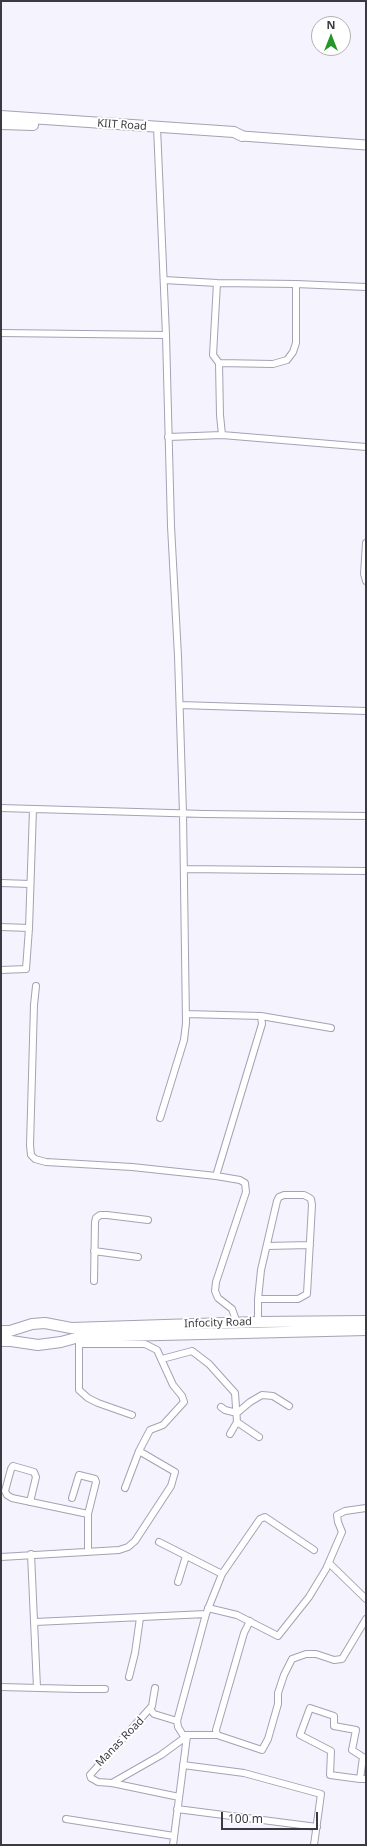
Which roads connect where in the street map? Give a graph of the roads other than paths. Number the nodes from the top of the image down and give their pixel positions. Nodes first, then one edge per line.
1 (1, 116) edge
2 (1, 124) edge
3 (157, 129) junction
4 (242, 136) joint
5 (366, 145) edge
6 (164, 280) junction
7 (218, 283) junction
8 (296, 284) junction
9 (366, 287) edge
10 (1, 333) edge
11 (166, 335) junction
12 (219, 363) junction
13 (222, 435) junction
14 (168, 437) junction
15 (366, 447) edge
16 (366, 543) edge
17 (366, 581) edge
18 (180, 705) junction
19 (366, 711) edge
20 (1, 808) edge
21 (33, 809) junction
22 (183, 813) junction
23 (366, 816) edge
24 (184, 869) junction
25 (366, 870) edge
26 (1, 883) edge
27 (30, 884) junction
28 (1, 927) edge
29 (29, 928) junction
30 (1, 970) edge
31 (36, 986) dead end
32 (186, 1014) junction
33 (261, 1016) junction
34 (331, 1028) dead end
35 (160, 1118) dead end
36 (216, 1176) junction
37 (148, 1220) dead end
38 (267, 1246) junction
39 (310, 1246) junction
40 (94, 1251) junction
41 (138, 1257) dead end
42 (94, 1281) dead end
43 (258, 1300) junction
44 (366, 1321) edge
45 (236, 1322) junction
46 (258, 1322) junction
47 (350, 1326) junction
48 (366, 1330) edge
49 (8, 1334) edge
50 (75, 1337) junction
51 (1, 1341) edge
52 (162, 1359) junction
53 (289, 1406) dead end
54 (221, 1407) dead end
55 (237, 1413) junction
56 (132, 1415) dead end
57 (237, 1422) junction
58 (230, 1434) dead end
59 (259, 1437) dead end
60 (139, 1450) junction
61 (125, 1488) dead end
62 (72, 1498) dead end
63 (30, 1502) junction
64 (366, 1508) edge
65 (88, 1514) junction
66 (159, 1542) dead end
67 (314, 1550) dead end
68 (88, 1552) junction
69 (31, 1554) junction
70 (186, 1556) junction
71 (1, 1557) edge
72 (329, 1563) junction
73 (222, 1574) junction
74 (178, 1582) dead end
75 (366, 1599) edge
76 (207, 1611) junction
77 (140, 1618) junction
78 (366, 1619) edge
79 (250, 1621) junction
80 (35, 1622) junction
81 (129, 1677) dead end
82 (1, 1687) edge
83 (37, 1688) junction
84 (155, 1688) dead end
85 (105, 1689) dead end
86 (150, 1709) junction
87 (177, 1720) junction
88 (217, 1735) junction
89 (187, 1736) junction
90 (183, 1765) junction
91 (363, 1779) edge
92 (112, 1782) junction
93 (179, 1797) junction
94 (177, 1809) junction
95 (66, 1819) dead end
96 (317, 1827) junction
97 (174, 1836) junction
98 (173, 1845) edge
99 (314, 1845) edge

1 - 3 main road, KIIT Road
2 - 3 main road, KIIT Road
3 - 4 main road, KIIT Road
3 - 6 street
4 - 5 main road, KIIT Road
6 - 7 street
6 - 11 street
7 - 8 street
7 - 12 street
8 - 9 street
8 - 12 street
10 - 11 street
11 - 14 street
12 - 13 street
13 - 14 street
13 - 15 street
14 - 18 street
16 - 17 street
18 - 19 street
18 - 22 street
20 - 21 street
21 - 22 street
21 - 27 street
22 - 23 street
22 - 24 street
24 - 25 street
24 - 32 street
26 - 27 street
27 - 29 street
28 - 29 street
29 - 30 street
31 - 36 street
32 - 33 street
32 - 35 street
33 - 34 street
33 - 36 street
36 - 45 street
37 - 40 street
38 - 39 street
38 - 39 street
38 - 43 street
39 - 43 street
40 - 41 street
40 - 42 street
43 - 46 street
44 - 47 main road, Infocity Road
45 - 46 main road, Infocity Road
45 - 50 main road, Infocity Road
46 - 47 main road, Infocity Road
47 - 48 main road, Infocity Road
47 - 50 main road, Infocity Road
49 - 50 main road, Infocity Road
49 - 50 main road, Infocity Road
49 - 51 main road, Infocity Road
50 - 52 street
50 - 56 street
52 - 55 street
52 - 60 street
53 - 55 street
54 - 55 street
55 - 57 street
57 - 58 street
57 - 59 street
60 - 61 street
60 - 68 street
62 - 65 street
63 - 63 street
63 - 65 street
64 - 72 street
65 - 68 street
66 - 70 street
67 - 73 street
68 - 69 street
69 - 71 street
69 - 80 street
70 - 73 street
70 - 74 street
72 - 75 street
72 - 79 street
73 - 76 street
76 - 77 street
76 - 79 street
76 - 87 street
77 - 80 street
77 - 81 street
78 - 88 street
79 - 88 street
80 - 83 street
82 - 83 street
83 - 85 street
84 - 86 street, Manas Road
86 - 87 street
86 - 92 street, Manas Road
87 - 89 street
88 - 89 street
89 - 90 street
89 - 92 street
90 - 93 street
90 - 96 street
91 - 91 street
92 - 93 street, Manas Road
93 - 94 street
94 - 96 street
94 - 97 street
95 - 97 street
96 - 99 street
97 - 98 street

